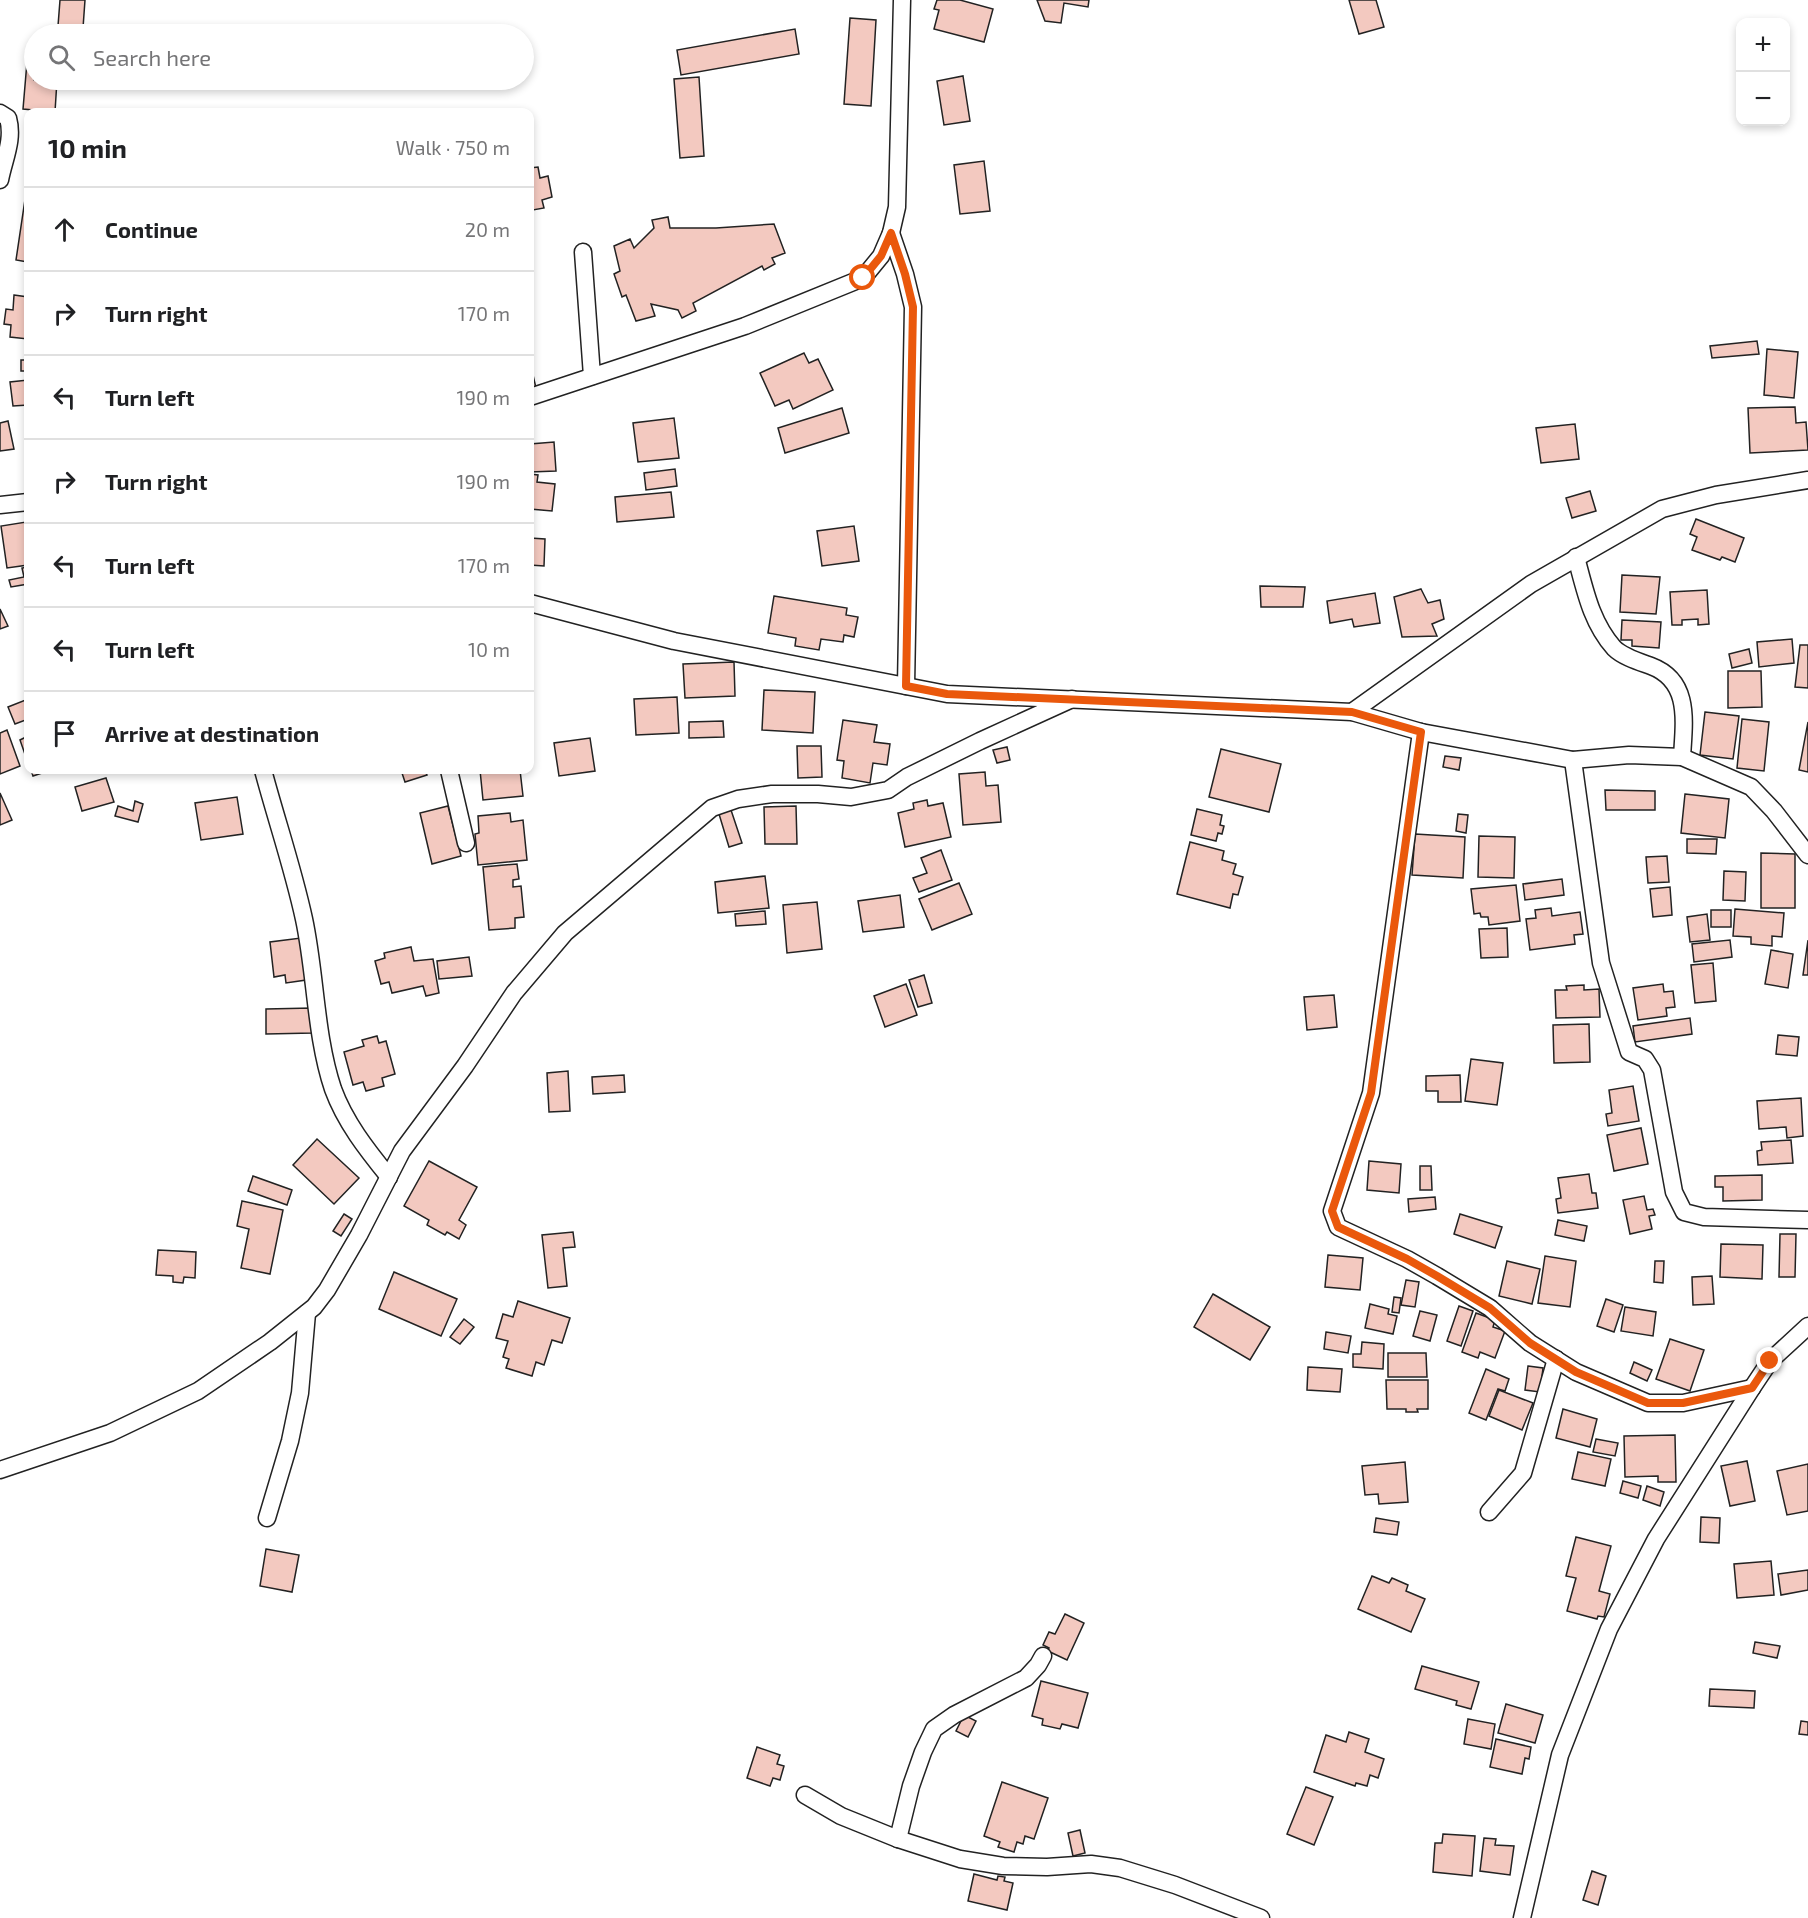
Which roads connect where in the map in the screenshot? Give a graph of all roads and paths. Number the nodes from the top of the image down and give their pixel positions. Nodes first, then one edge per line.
1 (902, 0) edge
2 (0, 113) edge
3 (0, 180) edge
4 (891, 233) junction
5 (583, 252) dead end
6 (592, 376) junction
7 (534, 396) edge
8 (1808, 480) edge
9 (24, 502) edge
10 (0, 505) edge
11 (1576, 557) junction
12 (534, 604) edge
13 (906, 686) junction
14 (1072, 699) junction
15 (1352, 712) junction
16 (1421, 732) junction
17 (1682, 756) junction
18 (1573, 760) junction
19 (263, 774) edge
20 (450, 774) edge
21 (466, 843) dead end
22 (1808, 855) edge
23 (389, 1178) junction
24 (1808, 1220) edge
25 (307, 1313) junction
26 (1808, 1326) edge
27 (1556, 1359) junction
28 (1752, 1388) junction
29 (0, 1470) edge
30 (1489, 1512) dead end
31 (267, 1518) dead end
32 (1043, 1656) dead end
33 (805, 1795) dead end
34 (898, 1839) junction
35 (1261, 1918) edge
36 (1520, 1918) edge

1 - 4 street
2 - 3 street
4 - 6 street
4 - 13 street
5 - 6 street
6 - 7 street
8 - 11 street
9 - 10 street
11 - 15 street
11 - 17 street
12 - 13 street
13 - 14 street
14 - 15 street
14 - 23 street
15 - 16 street
16 - 18 street
16 - 27 street
17 - 18 street
17 - 22 street
18 - 24 street
19 - 23 street
20 - 21 street
23 - 25 street
25 - 29 street
25 - 31 street
26 - 28 street
27 - 28 street
27 - 30 street
28 - 36 street
32 - 34 street
33 - 34 street
34 - 35 street

